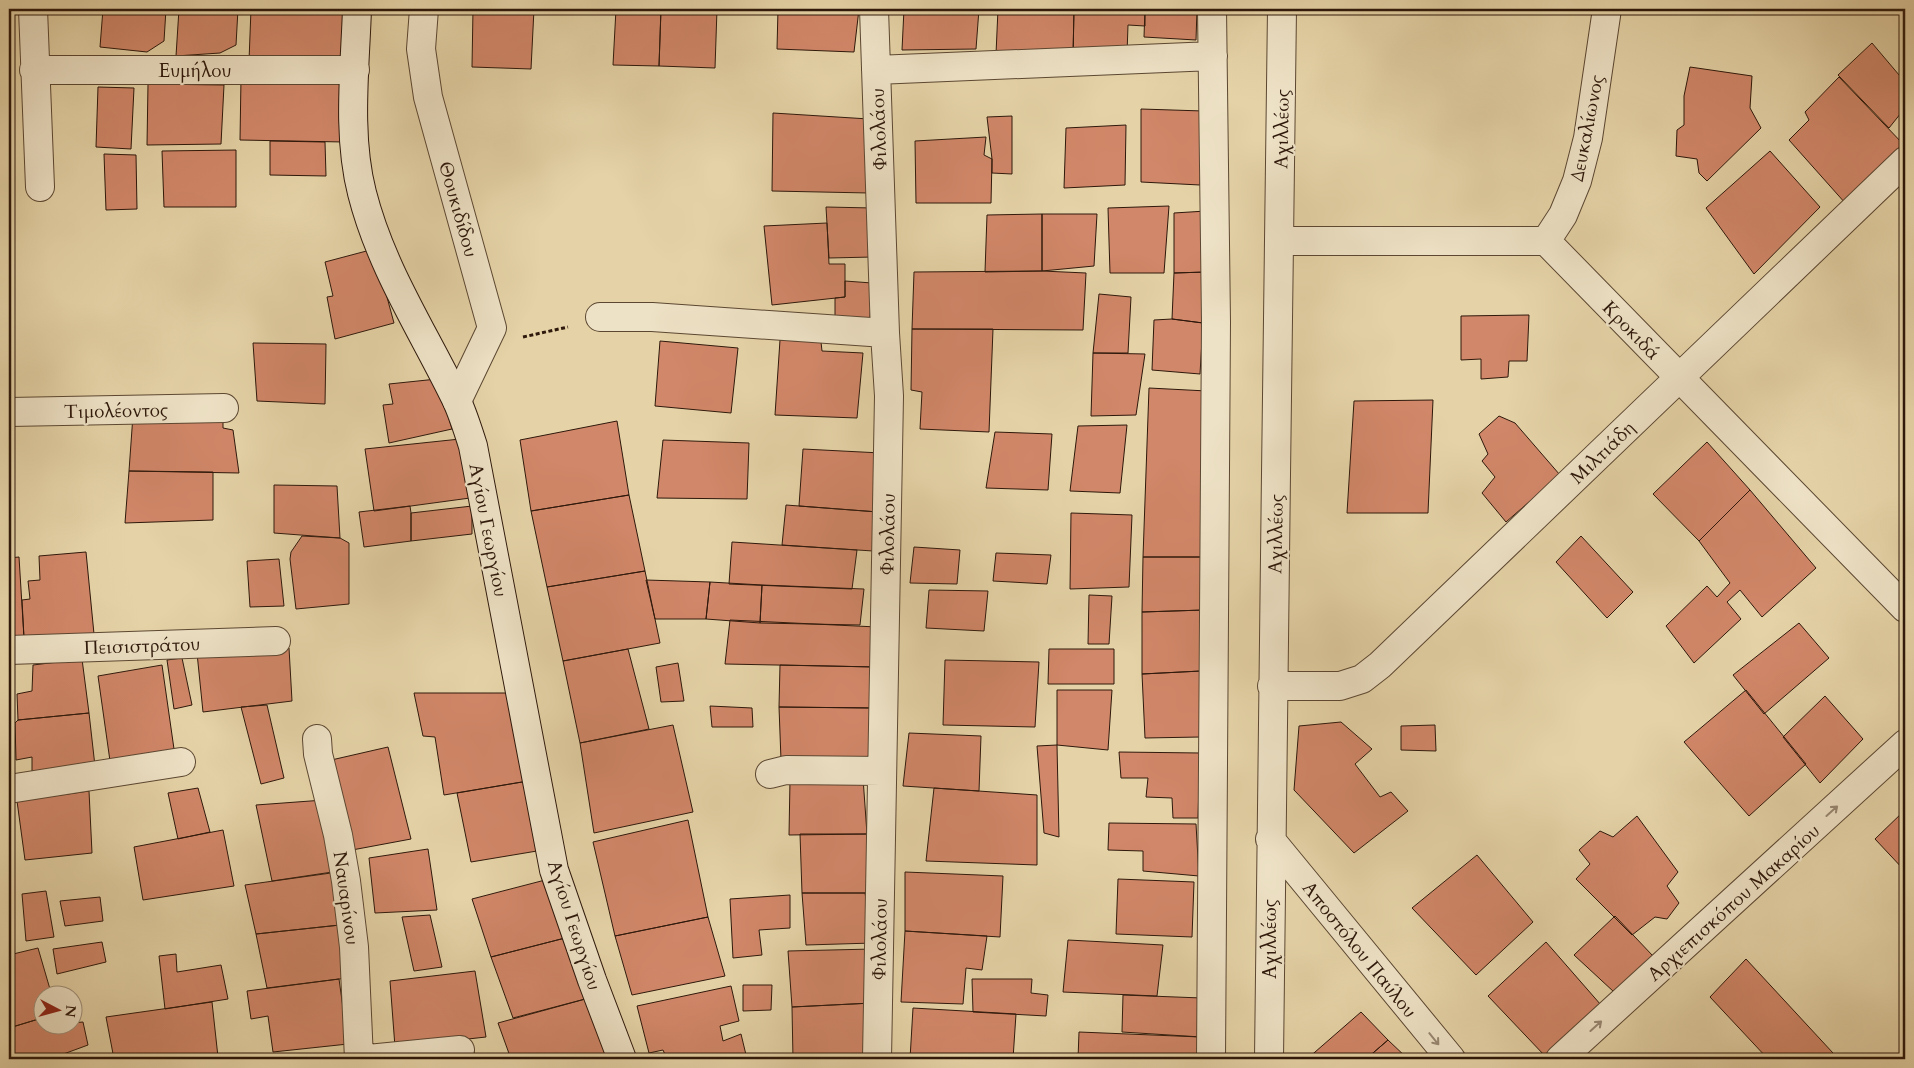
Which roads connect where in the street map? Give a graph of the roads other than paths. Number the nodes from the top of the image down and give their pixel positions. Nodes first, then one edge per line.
1 (33, 9) edge
2 (357, 9) edge
3 (424, 9) edge
4 (874, 9) edge
5 (1212, 9) edge
6 (1282, 9) edge
7 (1607, 9) edge
8 (1213, 56) junction
9 (34, 70) junction
10 (355, 70) junction
11 (876, 70) junction
12 (1905, 161) edge
13 (40, 187) dead end
14 (1280, 241) junction
15 (1546, 241) junction
16 (600, 317) road end
17 (885, 333) junction
18 (1678, 378) junction
19 (457, 401) junction
20 (224, 408) dead end
21 (9, 412) edge
22 (1905, 608) edge
23 (276, 640) dead end
24 (9, 650) edge
25 (1272, 686) junction
26 (318, 739) dead end
27 (1905, 744) edge
28 (181, 762) dead end
29 (882, 771) junction
30 (770, 774) dead end
31 (9, 789) edge
32 (1270, 839) junction
33 (460, 1050) dead end
34 (359, 1059) edge
35 (368, 1059) edge
36 (622, 1059) edge
37 (878, 1059) edge
38 (1211, 1059) edge
39 (1269, 1059) edge
40 (1451, 1059) edge
41 (1560, 1059) edge

1 - 9 street
2 - 10 street, Αγίου Γεωργίου
3 - 19 street, Θουκιδίδου
4 - 11 street, Φιλολάου
5 - 8 street
6 - 14 street, Αχιλλέως
7 - 15 street, Δευκαλίωνος
8 - 11 street
8 - 38 street
9 - 10 street, Ευμήλου
9 - 13 street
10 - 19 street, Αγίου Γεωργίου
11 - 17 street, Φιλολάου
12 - 18 street, Μιλτιάδη
14 - 15 street
14 - 25 street, Αχιλλέως
15 - 18 street, Κροκιδά
16 - 17 street
17 - 29 street, Φιλολάου
18 - 22 street, Κροκιδά
18 - 25 street, Μιλτιάδη
19 - 36 street, Αγίου Γεωργίου
20 - 21 street, Τιμολέοντος
23 - 24 street, Πεισιστράτου
25 - 32 street, Αχιλλέως
26 - 34 street, Ναυαρίνου
41 -> 27 street, Αρχιεπισκόπου Μακαρίου
28 - 31 street
29 - 30 street
29 - 37 street, Φιλολάου
32 - 39 street, Αχιλλέως
32 -> 40 street, Αποστόλου Παύλου
33 - 35 street

